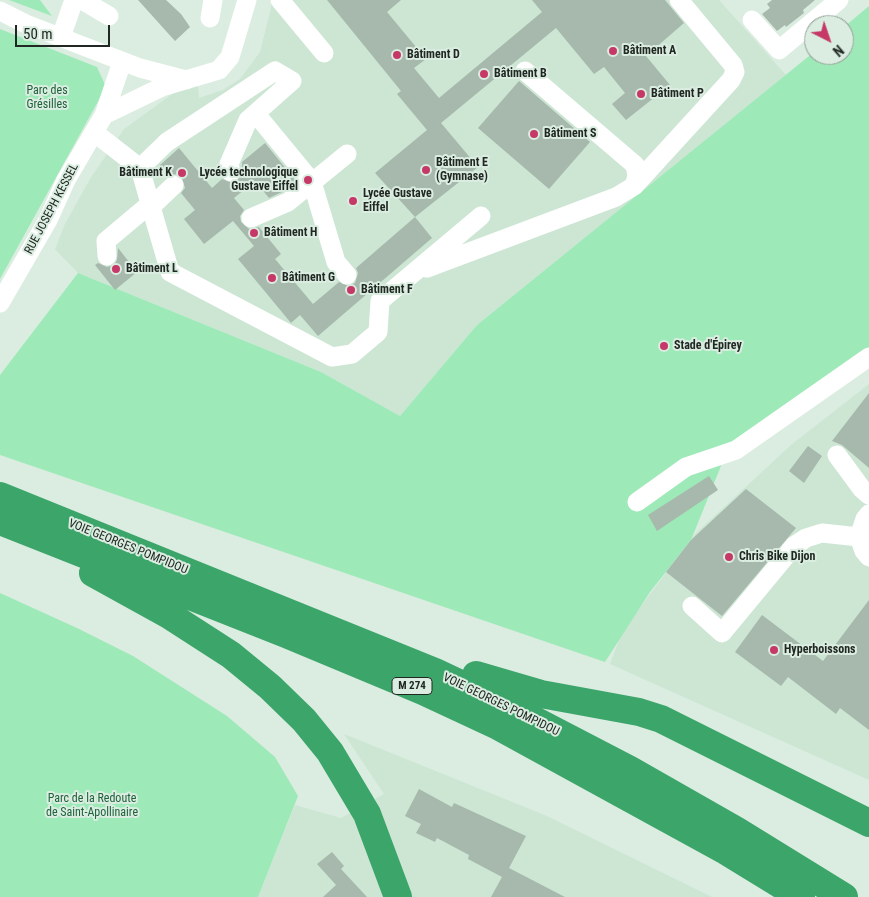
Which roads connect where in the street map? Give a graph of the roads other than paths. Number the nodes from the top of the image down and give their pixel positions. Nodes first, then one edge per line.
1 (74, 0) edge
2 (82, 0) edge
3 (247, 0) edge
4 (280, 0) edge
5 (679, 0) edge
6 (840, 0) edge
7 (0, 11) edge
8 (109, 16) dead end
9 (752, 20) dead end
10 (61, 37) junction
11 (324, 52) dead end
12 (122, 62) junction
13 (140, 68) junction
14 (525, 71) dead end
15 (186, 80) junction
16 (256, 114) junction
17 (104, 115) junction
18 (95, 133) junction
19 (347, 154) dead end
20 (657, 162) junction
21 (635, 165) junction
22 (140, 168) junction
23 (231, 172) dead end
24 (312, 182) junction
25 (174, 185) dead end
26 (634, 186) junction
27 (151, 205) junction
28 (481, 216) dead end
29 (252, 218) dead end
30 (107, 256) dead end
31 (414, 273) junction
32 (347, 275) dead end
33 (0, 303) edge
34 (869, 357) edge
35 (837, 455) dead end
36 (869, 495) edge
37 (0, 496) edge
38 (637, 502) dead end
39 (869, 514) edge
40 (0, 521) edge
41 (0, 526) edge
42 (859, 537) junction
43 (869, 557) edge
44 (692, 606) dead end
45 (372, 645) junction
46 (869, 823) edge
47 (398, 897) edge
48 (801, 897) edge
49 (844, 897) edge

1 - 10 street
2 - 8 street
3 - 15 street
4 - 11 street
5 - 20 street
6 - 9 street
7 - 10 street
10 - 12 street
12 - 13 street
12 - 17 street, RUE JOSEPH KESSEL
13 - 15 street
13 - 17 street, RUE JOSEPH KESSEL
14 - 21 street
15 - 17 street
16 - 22 street
16 - 23 street
16 - 24 street
17 - 18 street, RUE JOSEPH KESSEL
18 - 22 street
18 - 33 street, RUE JOSEPH KESSEL
19 - 24 street
20 - 21 street
20 - 26 street
21 - 26 street
22 - 27 street
24 - 29 street
24 - 32 street
25 - 27 street
26 - 31 street
27 - 30 street
27 - 31 street
28 - 31 street
34 - 38 street
35 - 36 street
37 - 45 highway, VOIE GEORGES POMPIDOU / M 274
39 - 42 street
40 - 48 highway, VOIE GEORGES POMPIDOU / M 274
41 - 47 highway
42 - 43 street
42 - 44 street
45 - 46 highway
45 - 49 highway, VOIE GEORGES POMPIDOU / M 274

